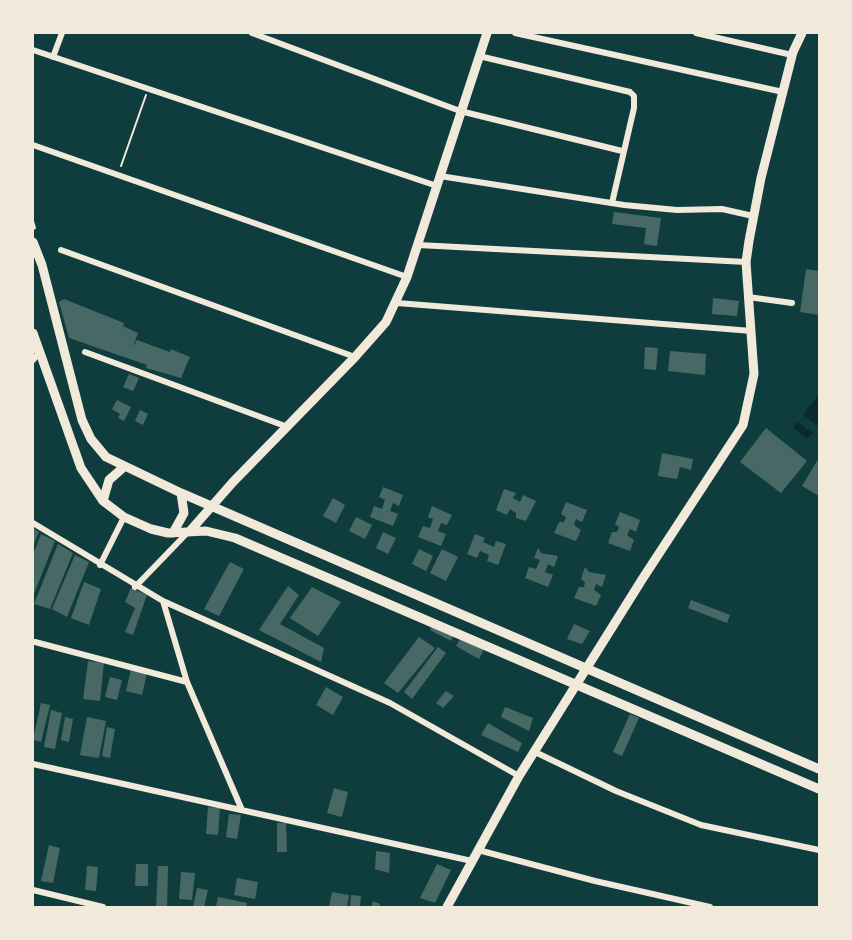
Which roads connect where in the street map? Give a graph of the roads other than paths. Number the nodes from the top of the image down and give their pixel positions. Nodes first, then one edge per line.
1 (62, 33) edge
2 (252, 33) edge
3 (487, 33) edge
4 (515, 33) edge
5 (696, 33) edge
6 (802, 33) edge
7 (33, 50) edge
8 (792, 55) junction
9 (479, 56) junction
10 (53, 57) junction
11 (783, 92) junction
12 (460, 111) junction
13 (33, 145) edge
14 (622, 151) junction
15 (442, 180) junction
16 (612, 203) junction
17 (753, 216) junction
18 (33, 242) edge
19 (418, 245) junction
20 (61, 250) dead end
21 (746, 262) junction
22 (407, 278) junction
23 (748, 297) junction
24 (397, 303) junction
25 (792, 303) dead end
26 (753, 331) junction
27 (33, 333) edge
28 (85, 352) dead end
29 (35, 354) edge
30 (355, 357) junction
31 (285, 426) junction
32 (125, 466) junction
33 (182, 493) junction
34 (103, 501) junction
35 (212, 506) junction
36 (124, 517) junction
37 (33, 523) edge
38 (190, 531) junction
39 (173, 532) junction
40 (100, 565) junction
41 (135, 586) junction
42 (163, 601) junction
43 (35, 642) dead end
44 (587, 668) junction
45 (187, 682) junction
46 (578, 683) junction
47 (535, 752) junction
48 (33, 764) edge
49 (819, 769) edge
50 (519, 776) junction
51 (819, 789) edge
52 (242, 810) junction
53 (478, 850) junction
54 (819, 850) edge
55 (472, 861) junction
56 (33, 890) edge
57 (103, 907) edge
58 (447, 907) edge
59 (710, 907) edge

1 - 10 street
2 - 12 street
3 - 9 street
4 - 11 street
5 - 8 street
6 - 8 street
7 - 10 street
8 - 11 street
9 - 12 street
9 - 14 street
10 - 15 street
11 - 17 street
12 - 14 street
12 - 15 street
13 - 22 street
14 - 16 street
15 - 16 street
15 - 19 street
16 - 17 street
17 - 21 street
18 - 32 street
19 - 21 street
19 - 22 street
20 - 30 street
21 - 23 street
22 - 24 street
23 - 25 street
23 - 26 street
24 - 26 street
24 - 30 street
26 - 44 street
27 - 29 street
28 - 31 street
29 - 34 street
30 - 31 street
31 - 35 street
32 - 33 street
32 - 34 street
33 - 35 street
33 - 39 street
34 - 36 street
35 - 38 street
35 - 44 street
36 - 39 street
36 - 40 street
37 - 40 street
38 - 39 street
38 - 41 street
38 - 46 street
40 - 41 street
41 - 42 street
42 - 45 street
42 - 50 street
43 - 45 street
44 - 46 street
44 - 49 street
45 - 52 street
46 - 47 street
46 - 51 street
47 - 50 street
47 - 54 street
48 - 52 street
50 - 53 street
52 - 55 street
53 - 55 street
53 - 59 street
55 - 58 street
56 - 57 street

